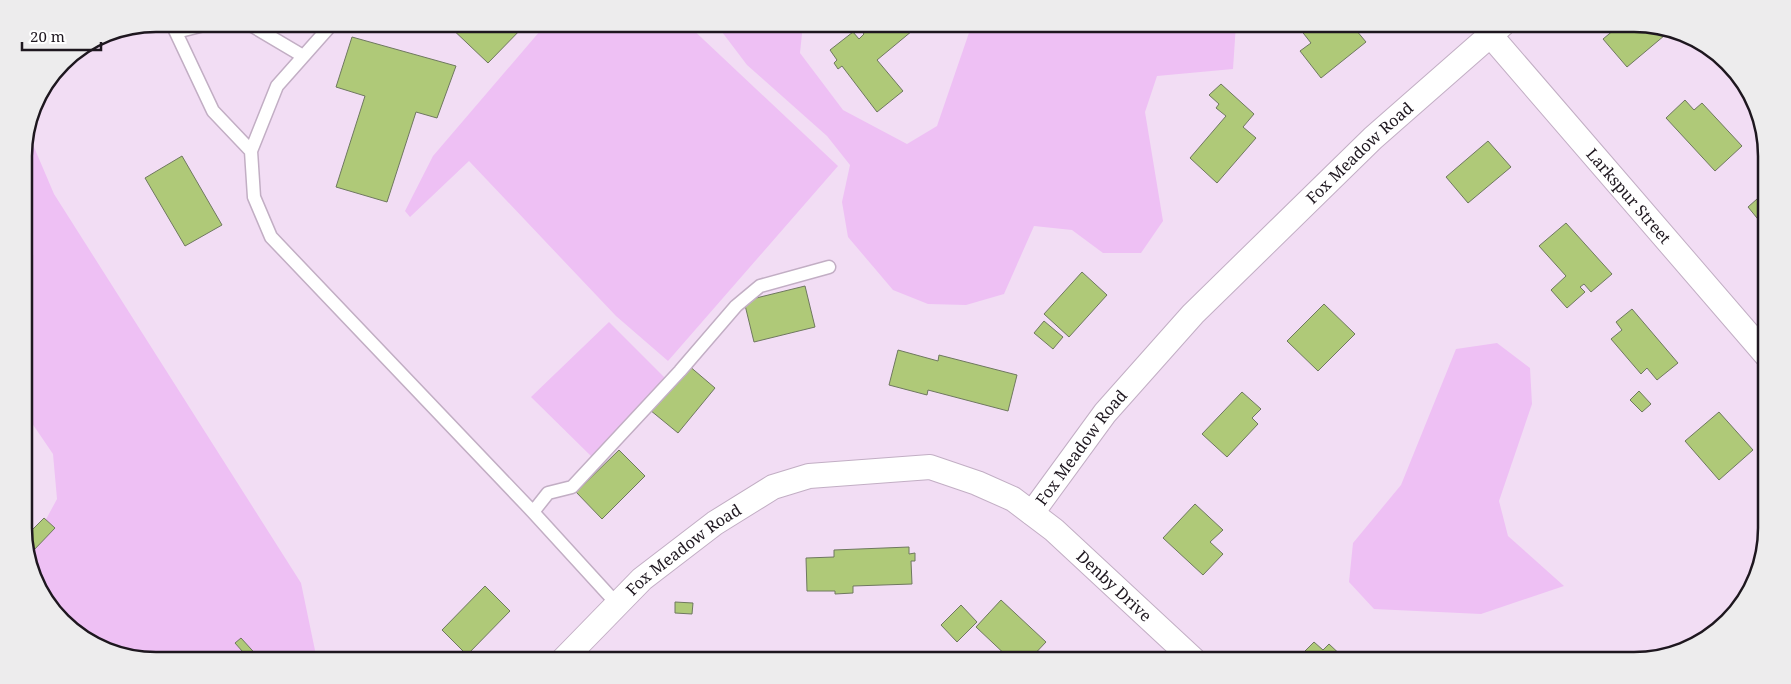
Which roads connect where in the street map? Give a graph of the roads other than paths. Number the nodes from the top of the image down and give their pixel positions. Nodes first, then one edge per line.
1 (1495, 32) edge
2 (1499, 32) edge
3 (176, 33) edge
4 (264, 33) edge
5 (324, 33) edge
6 (303, 56) junction
7 (251, 151) junction
8 (830, 267) dead end
9 (1758, 345) edge
10 (533, 512) junction
11 (1032, 514) junction
12 (618, 604) junction
13 (1185, 651) edge
14 (571, 652) edge

1 - 11 street, Fox Meadow Road
2 - 9 street, Larkspur Street
3 - 7 lane
4 - 6 lane
5 - 6 lane
6 - 7 lane
7 - 10 lane
8 - 10 lane
10 - 12 lane
11 - 12 street, Fox Meadow Road
11 - 13 street, Denby Drive
12 - 14 street, Fox Meadow Road

